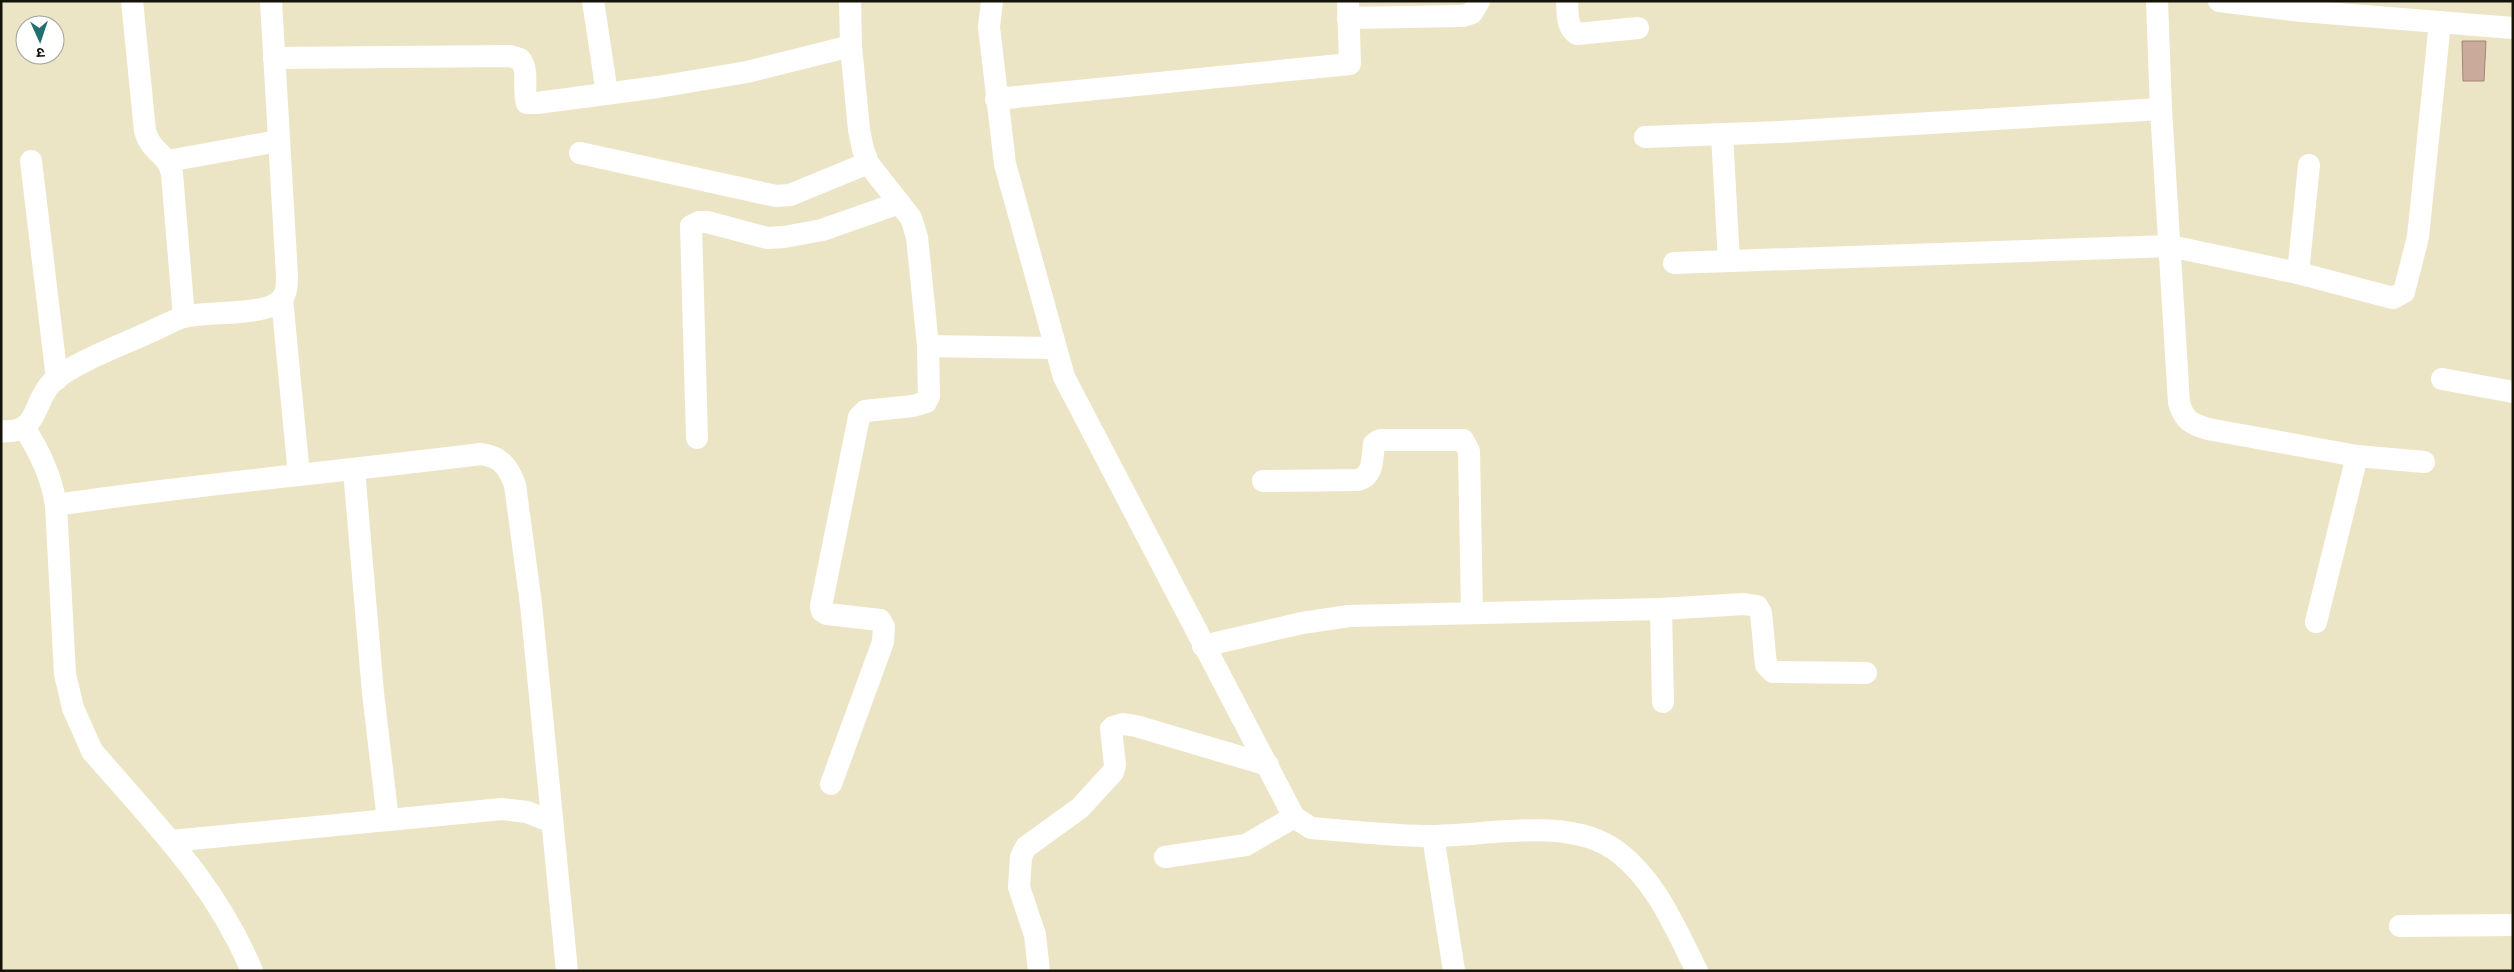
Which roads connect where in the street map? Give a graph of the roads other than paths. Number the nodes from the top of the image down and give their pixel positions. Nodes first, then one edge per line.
1 (132, 1) edge
2 (271, 1) edge
3 (593, 1) edge
4 (850, 1) edge
5 (992, 1) edge
6 (1478, 1) edge
7 (1568, 1) edge
8 (2157, 1) edge
9 (2232, 2) edge
10 (1348, 9) edge
11 (2440, 22) junction
12 (1638, 28) dead end
13 (2513, 28) edge
14 (851, 46) junction
15 (274, 58) junction
16 (606, 93) junction
17 (996, 99) junction
18 (2161, 109) junction
19 (1722, 134) junction
20 (1645, 137) dead end
21 (278, 141) junction
22 (580, 153) dead end
23 (31, 161) dead end
24 (168, 161) junction
25 (868, 163) junction
26 (2309, 165) dead end
27 (900, 203) junction
28 (2170, 246) junction
29 (1729, 261) junction
30 (1674, 263) dead end
31 (2298, 273) junction
32 (282, 299) junction
33 (184, 317) junction
34 (928, 346) junction
35 (1055, 348) junction
36 (57, 380) junction
37 (2442, 380) dead end
38 (2513, 392) edge
39 (24, 427) junction
40 (1, 431) edge
41 (697, 438) dead end
42 (2358, 456) junction
43 (2424, 462) dead end
44 (354, 470) junction
45 (299, 475) junction
46 (1263, 481) dead end
47 (56, 505) junction
48 (1661, 609) junction
49 (1472, 612) junction
50 (2316, 622) dead end
51 (1203, 646) junction
52 (1866, 674) dead end
53 (1663, 702) dead end
54 (1268, 765) junction
55 (831, 784) dead end
56 (1294, 817) junction
57 (388, 820) junction
58 (552, 822) junction
59 (1433, 836) junction
60 (171, 841) junction
61 (1165, 857) dead end
62 (2513, 925) edge
63 (2400, 926) dead end
64 (252, 971) edge
65 (567, 971) edge
66 (1039, 971) edge
67 (1454, 971) edge
68 (1697, 971) edge

1 - 24 street
2 - 15 street
3 - 16 street
4 - 14 street
5 - 17 street
6 - 10 street
7 - 12 street
8 - 18 street
9 - 11 street
10 - 17 street
11 - 13 street
11 - 31 street
14 - 16 street
14 - 25 street
15 - 16 street
15 - 21 street
17 - 35 street
18 - 19 street
18 - 28 street
19 - 20 street
19 - 29 street
21 - 24 street
21 - 32 street
22 - 25 street
23 - 36 street
24 - 33 street
25 - 27 street
26 - 31 street
27 - 34 street
27 - 41 street
28 - 29 street
28 - 31 street
28 - 42 street
29 - 30 street
32 - 33 street
32 - 45 street
33 - 36 street
34 - 35 street
34 - 55 street
35 - 51 street
36 - 39 street
37 - 38 street
39 - 40 street
39 - 47 street
42 - 43 street
42 - 50 street
44 - 45 street
44 - 57 street
44 - 58 street
45 - 47 street
46 - 49 street
47 - 60 street
48 - 49 street
48 - 52 street
48 - 53 street
49 - 51 street
51 - 54 street
54 - 56 street
54 - 66 street
56 - 59 street
56 - 61 street
57 - 58 street
57 - 60 street
58 - 65 street
59 - 67 street
59 - 68 street
60 - 64 street
62 - 63 street

